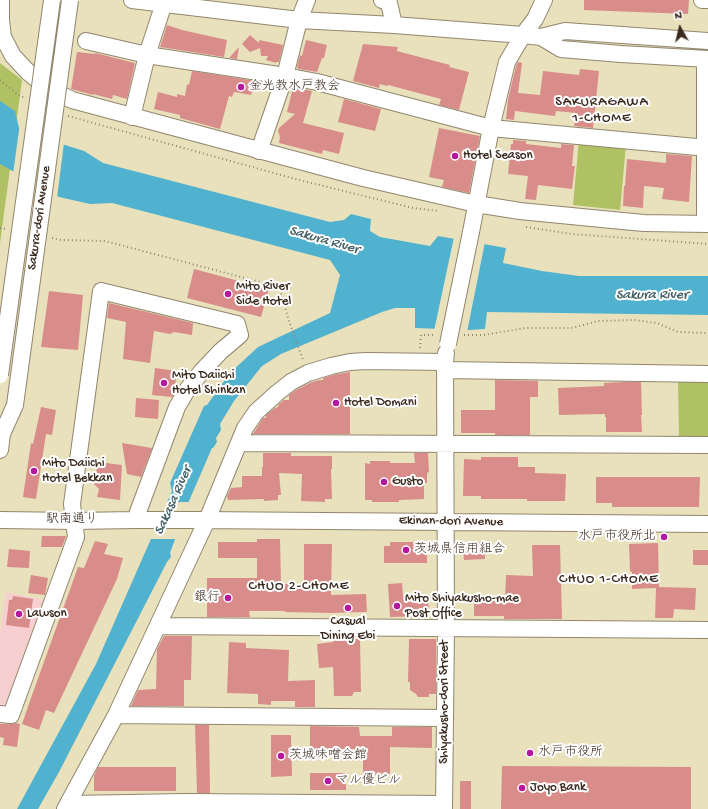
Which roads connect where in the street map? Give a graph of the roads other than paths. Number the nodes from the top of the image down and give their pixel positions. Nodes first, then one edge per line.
1 (1, 0) edge
2 (52, 0) edge
3 (70, 0) edge
4 (132, 0) edge
5 (307, 0) edge
6 (382, 0) edge
7 (544, 0) edge
8 (702, 0) edge
9 (708, 0) edge
10 (164, 2) edge
11 (299, 20) junction
12 (394, 25) junction
13 (523, 35) junction
14 (541, 37) junction
15 (706, 37) edge
16 (86, 41) dead end
17 (147, 55) junction
18 (707, 59) edge
19 (285, 76) junction
20 (132, 117) junction
21 (491, 128) junction
22 (707, 148) edge
23 (259, 151) junction
24 (476, 204) junction
25 (706, 224) edge
26 (445, 366) junction
27 (708, 374) edge
28 (0, 376) edge
29 (1, 428) edge
30 (238, 443) junction
31 (446, 444) junction
32 (708, 445) edge
33 (0, 450) edge
34 (0, 520) edge
35 (139, 520) junction
36 (201, 520) junction
37 (74, 521) junction
38 (446, 522) junction
39 (708, 524) edge
40 (158, 626) junction
41 (446, 628) junction
42 (708, 630) edge
43 (0, 714) edge
44 (116, 715) junction
45 (445, 718) junction
46 (191, 805) edge
47 (67, 806) edge
48 (444, 806) edge

1 - 20 street
2 - 28 street, Sakura-dori Avenue, bridge
3 - 29 street, Sakura-dori Avenue, bridge
4 - 10 street
5 - 11 street
6 - 12 street
7 - 13 street, Shiyakusho-dori Street
8 - 9 street
10 - 11 street
10 - 17 street
11 - 12 street
11 - 19 street
12 - 13 street
13 - 14 street
13 - 21 street, Shiyakusho-dori Street
14 - 15 street
14 - 18 street
16 - 17 street
17 - 19 street
17 - 20 street
18 - 22 street
19 - 21 street
19 - 23 street
20 - 23 street
21 - 22 street
21 - 24 street, Shiyakusho-dori Street
22 - 25 street
23 - 24 street
24 - 25 street
24 - 26 street, Shiyakusho-dori Street, bridge
26 - 27 street
26 - 30 street
26 - 31 street, Shiyakusho-dori Street
29 - 33 street, Sakura-dori Avenue
30 - 31 street
30 - 36 street
31 - 32 street
31 - 38 street, Shiyakusho-dori Street
34 - 37 street, 駅南通り
35 - 36 street, 駅南通り
35 - 37 street, 駅南通り
35 - 37 street
36 - 38 street, Ekinan-dori Avenue
36 - 40 street
37 - 43 street
38 - 39 street, Ekinan-dori Avenue
38 - 41 street, Shiyakusho-dori Street
40 - 41 street
40 - 44 street
41 - 42 street
41 - 45 street, Shiyakusho-dori Street
44 - 45 street
44 - 47 street
45 - 48 street, Shiyakusho-dori Street
46 - 47 street
46 - 48 street

